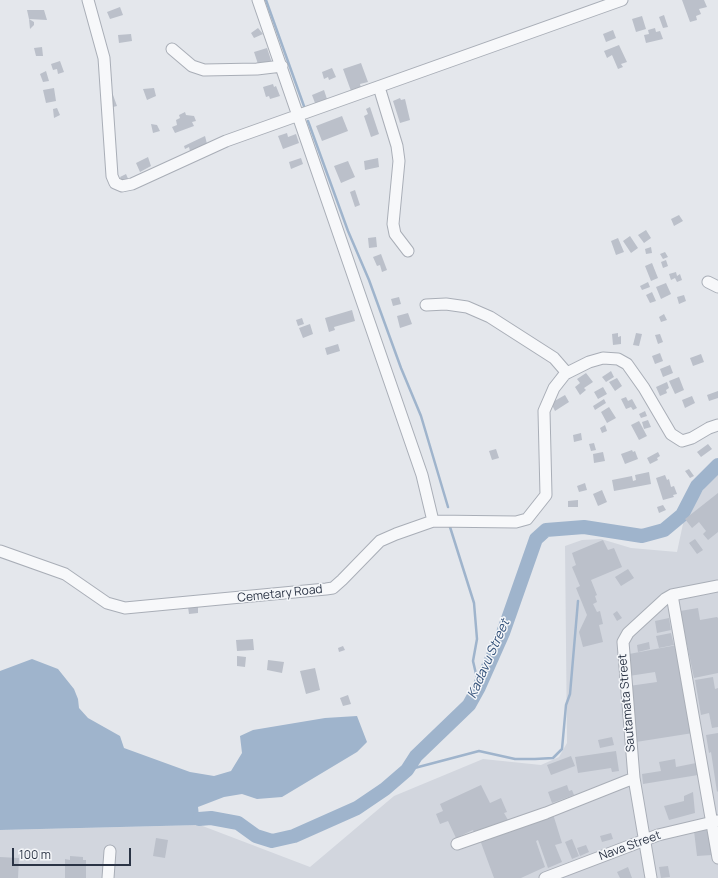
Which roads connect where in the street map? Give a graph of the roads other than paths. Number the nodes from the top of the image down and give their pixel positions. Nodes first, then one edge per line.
1 (88, 0) edge
2 (258, 0) edge
3 (622, 0) edge
4 (172, 49) dead end
5 (282, 66) junction
6 (379, 87) junction
7 (299, 116) junction
8 (408, 251) dead end
9 (426, 305) dead end
10 (567, 373) junction
11 (718, 425) edge
12 (438, 520) junction
13 (0, 551) edge
14 (718, 586) edge
15 (672, 595) junction
16 (634, 778) junction
17 (715, 822) edge
18 (644, 839) junction
19 (457, 844) dead end
20 (110, 851) dead end
21 (718, 858) edge
22 (108, 878) edge
23 (545, 878) edge
24 (651, 878) edge

1 - 7 street
2 - 5 street
3 - 6 street
4 - 5 street
5 - 7 street
6 - 7 street
6 - 8 street
7 - 12 street
9 - 10 street
10 - 11 street, Cemetary Road
10 - 12 street, Cemetary Road
12 - 13 street, Cemetary Road
14 - 15 street, Sautamata Street
15 - 16 street, Sautamata Street
15 - 17 street
16 - 18 street, Sautamata Street
16 - 19 street
17 - 18 street, Nava Street
17 - 21 street
18 - 23 street, Nava Street
18 - 24 street, Sautamata Street
20 - 22 street

